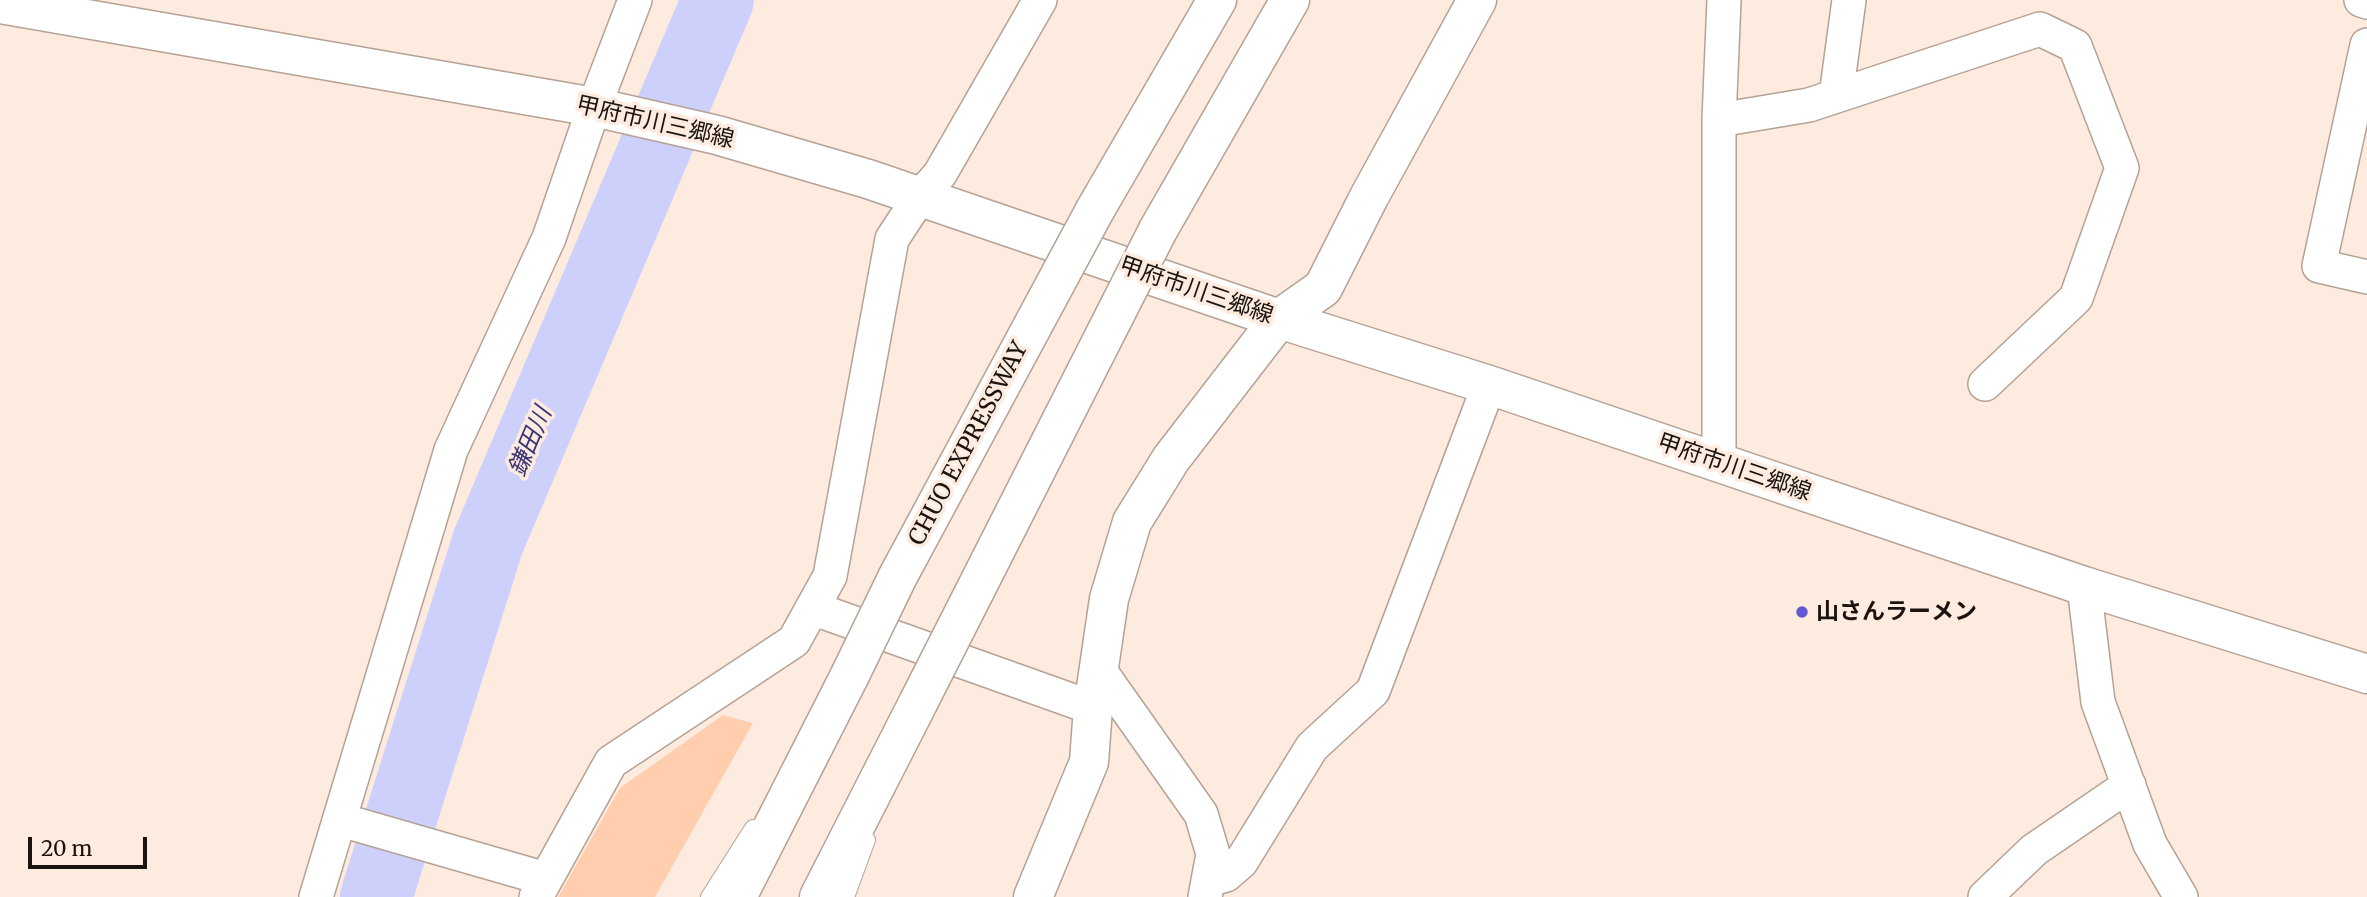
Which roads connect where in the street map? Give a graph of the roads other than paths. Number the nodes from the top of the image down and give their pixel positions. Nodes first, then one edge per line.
1 (635, 0) edge
2 (1040, 0) edge
3 (1217, 0) edge
4 (1290, 0) edge
5 (1477, 0) edge
6 (1724, 0) edge
7 (1849, 0) edge
8 (2361, 0) edge
9 (2367, 2) edge
10 (0, 4) edge
11 (2367, 45) edge
12 (1836, 96) junction
13 (603, 109) junction
14 (1719, 120) junction
15 (2356, 146) edge
16 (919, 198) junction
17 (2367, 277) edge
18 (1279, 319) junction
19 (1985, 384) dead end
20 (1489, 385) junction
21 (1719, 463) junction
22 (2084, 586) junction
23 (812, 608) junction
24 (1098, 668) junction
25 (2367, 674) edge
26 (849, 677) junction
27 (918, 703) junction
28 (1093, 708) junction
29 (2129, 785) junction
30 (341, 820) junction
31 (541, 888) edge
32 (1207, 888) edge
33 (316, 897) edge
34 (709, 897) edge
35 (737, 897) edge
36 (819, 897) edge
37 (846, 897) edge
38 (1033, 897) edge
39 (1985, 897) edge
40 (2181, 897) edge

1 - 13 street
2 - 16 street
3 - 26 main road, CHUO EXPRESSWAY, bridge
4 - 27 main road, bridge
5 - 18 main road
6 - 14 street
7 - 12 street
8 - 9 street
10 - 13 main road, 甲府市川三郷線
11 - 15 street
12 - 14 street
12 - 19 street
13 - 16 main road, 甲府市川三郷線
13 - 30 street
14 - 21 street
15 - 17 street
16 - 18 main road, 甲府市川三郷線
16 - 23 street
18 - 20 main road, 甲府市川三郷線
18 - 24 main road
20 - 21 main road, 甲府市川三郷線
20 - 32 street
21 - 22 main road, 甲府市川三郷線
22 - 25 main road, 甲府市川三郷線
22 - 29 street
23 - 28 street
23 - 31 street
24 - 28 main road
24 - 32 street
26 - 34 lane
26 - 35 main road, CHUO EXPRESSWAY
27 - 36 main road
27 - 37 lane
28 - 38 main road
29 - 39 street
29 - 40 street
30 - 31 street
30 - 33 street

